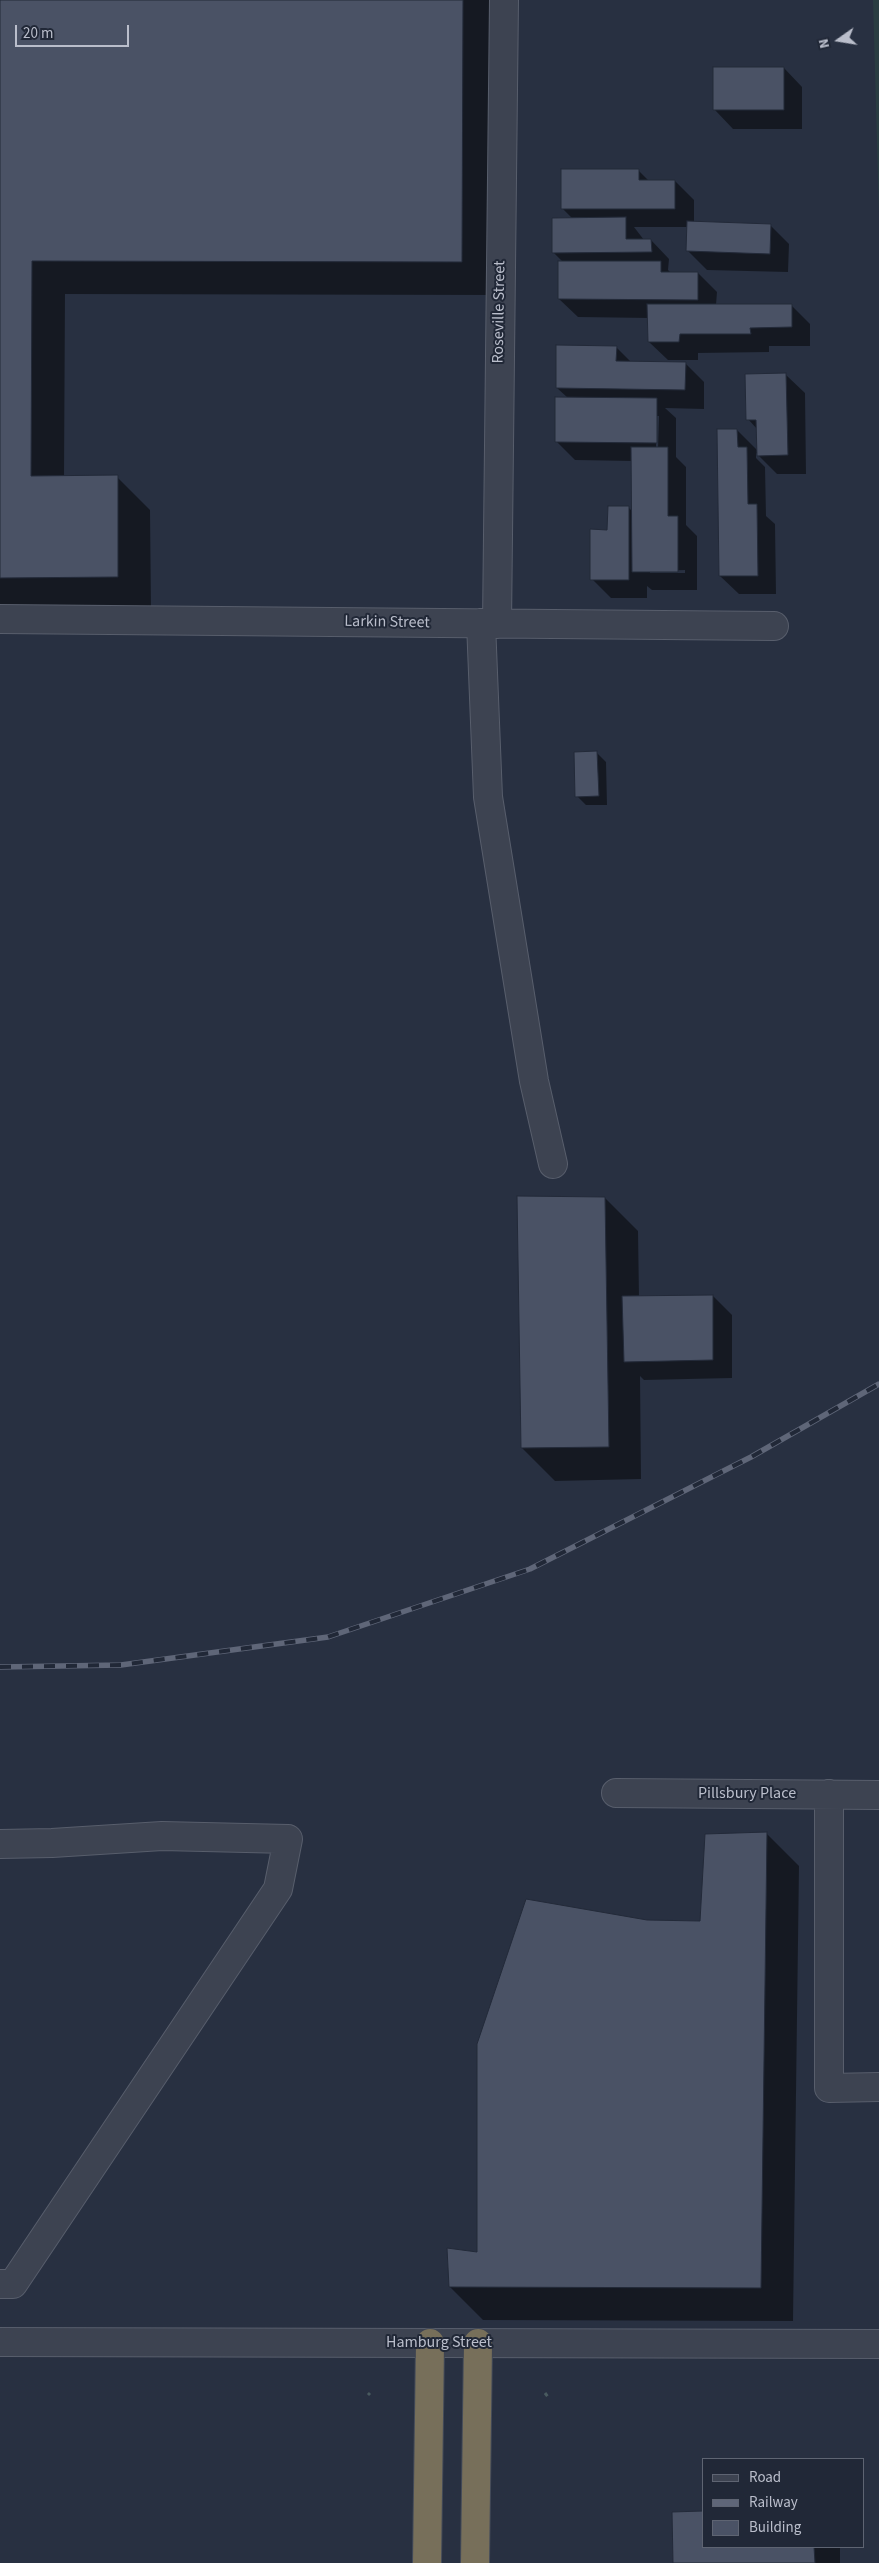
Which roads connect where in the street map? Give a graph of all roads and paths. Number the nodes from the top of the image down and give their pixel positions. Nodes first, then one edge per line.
1 (504, 0) edge
2 (0, 619) edge
3 (489, 624) junction
4 (774, 626) dead end
5 (553, 1164) dead end
6 (616, 1793) dead end
7 (829, 1794) junction
8 (879, 1795) edge
9 (0, 1844) edge
10 (879, 2087) edge
11 (0, 2284) edge
12 (0, 2342) edge
13 (430, 2343) junction
14 (478, 2343) junction
15 (879, 2344) edge
16 (427, 2563) edge
17 (475, 2563) edge

1 - 3 street, Roseville Street
2 - 3 street, Larkin Street
3 - 4 street, Larkin Street
3 - 5 street, Roseville Street
6 - 7 street, Pillsbury Place
7 - 8 street, Pillsbury Place
7 - 10 street
9 - 11 street
12 - 13 street, Hamburg Street
13 - 14 street, Hamburg Street
13 - 16 highway
14 - 15 street, Hamburg Street
14 - 17 highway

